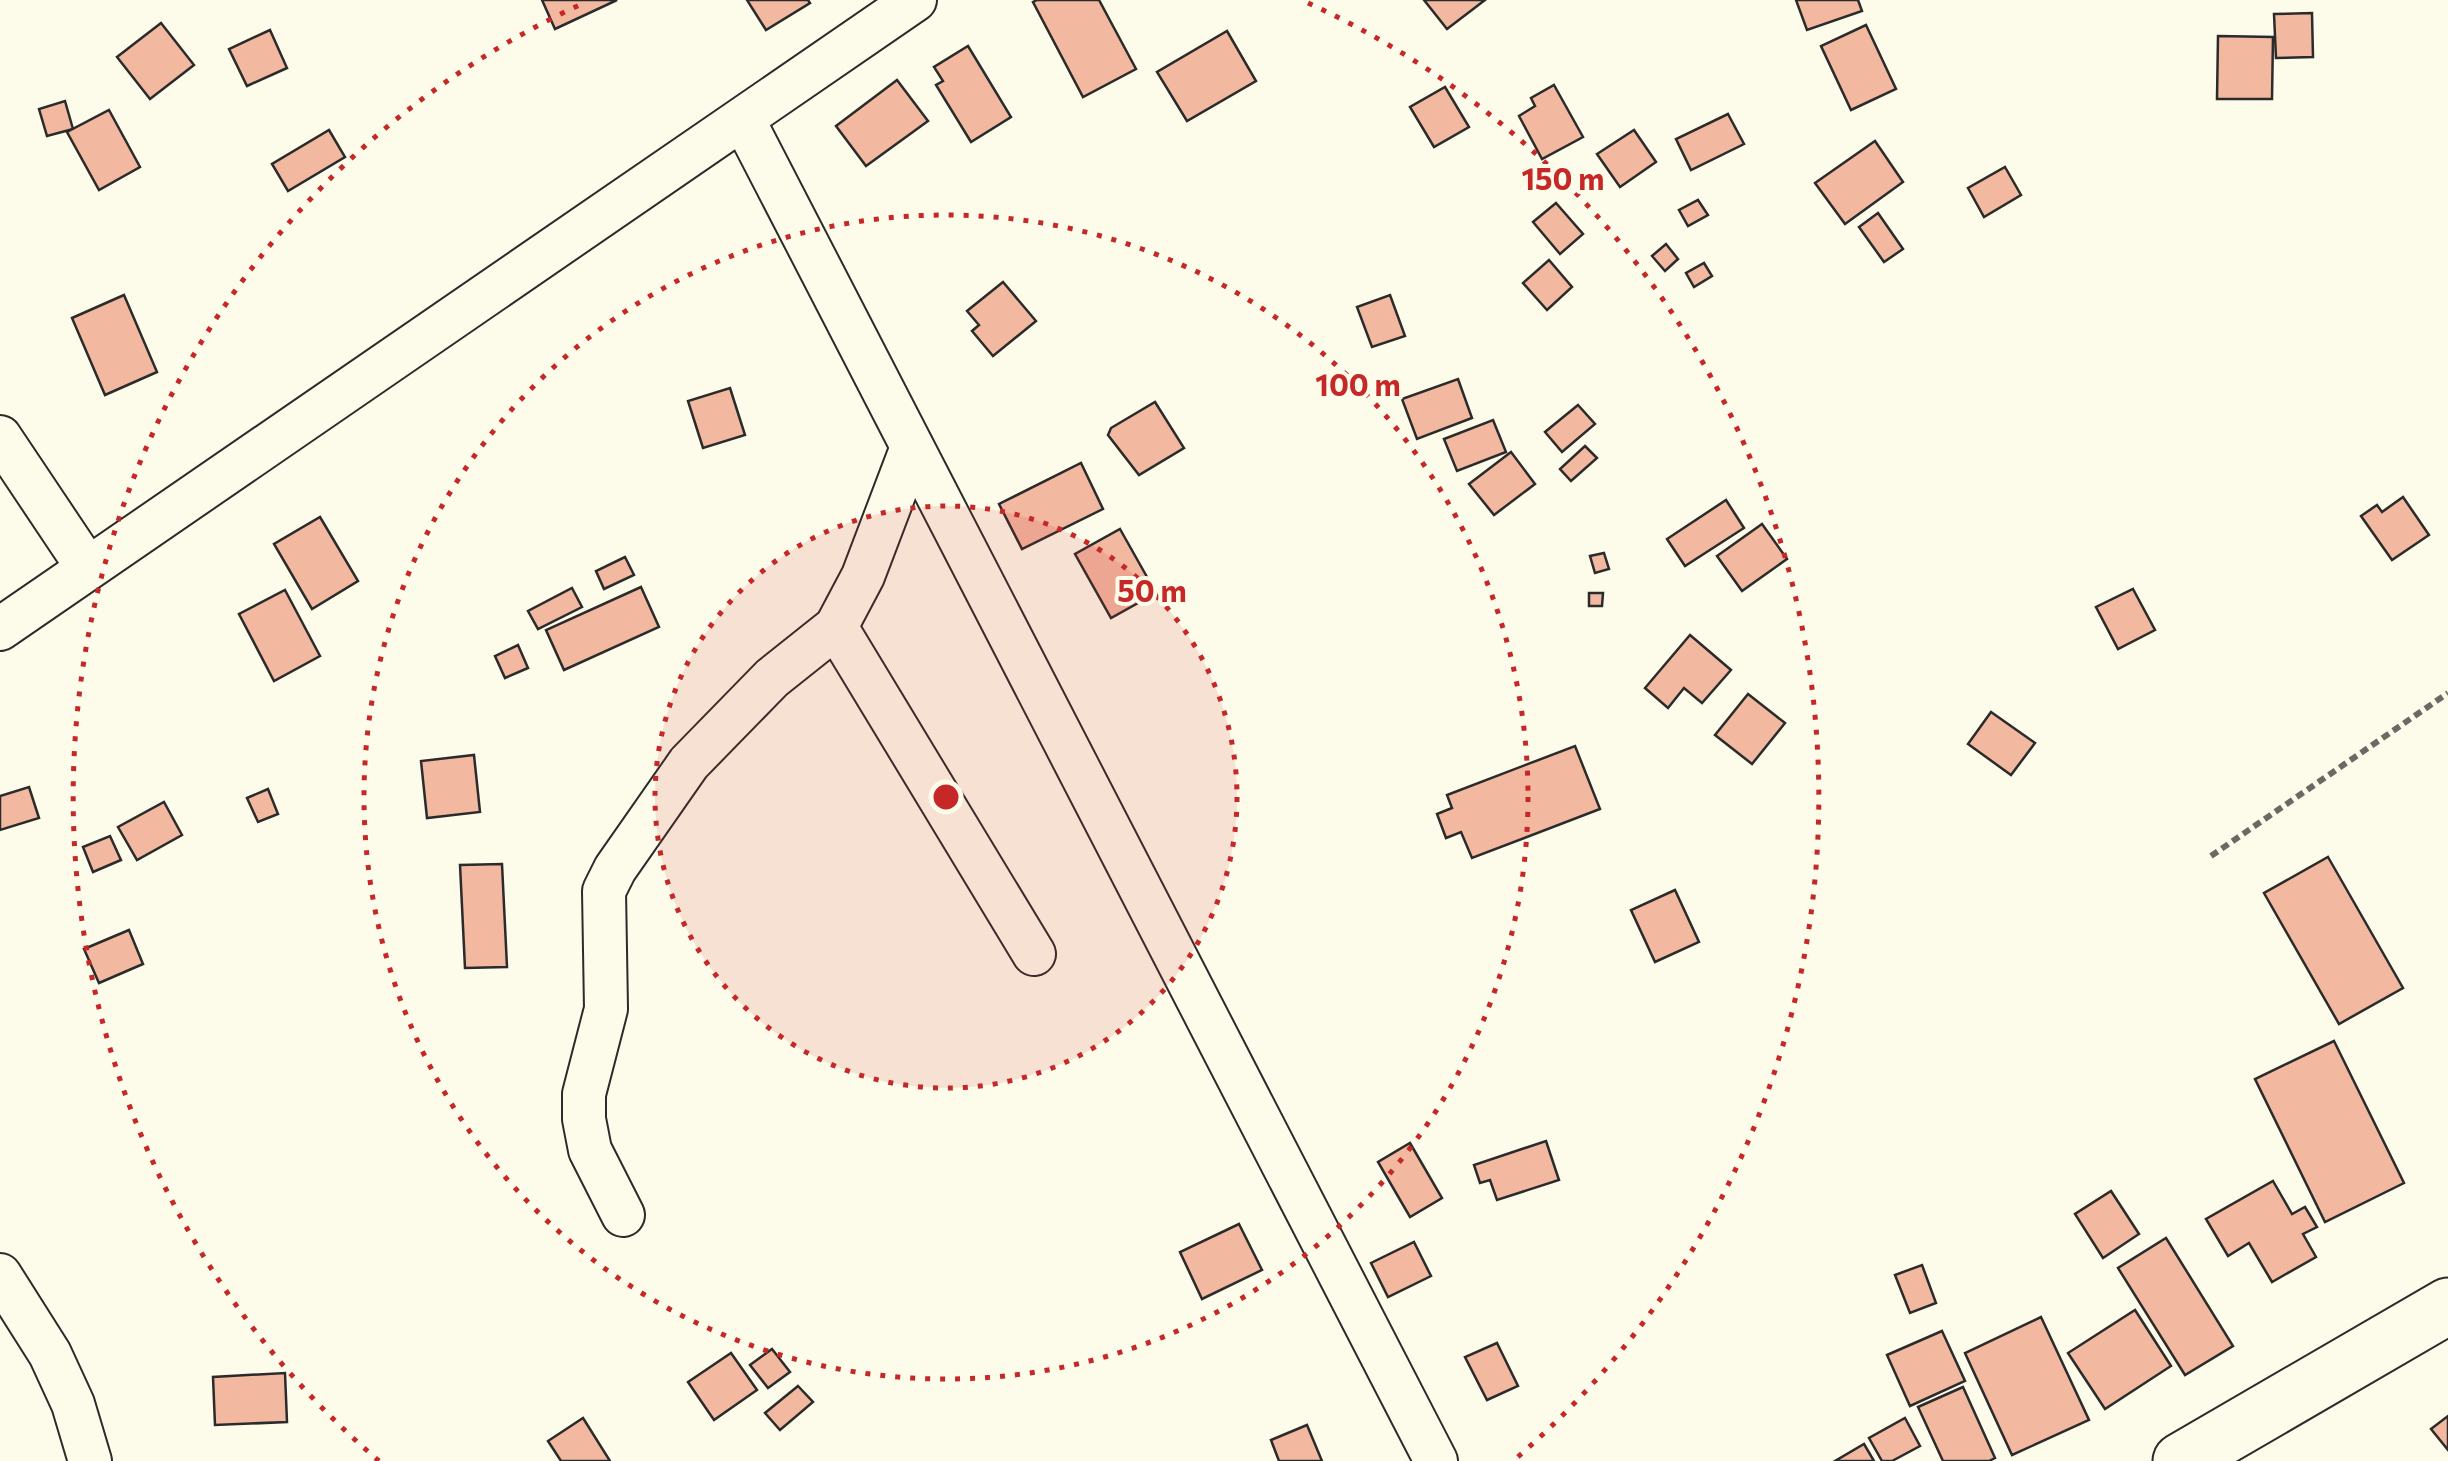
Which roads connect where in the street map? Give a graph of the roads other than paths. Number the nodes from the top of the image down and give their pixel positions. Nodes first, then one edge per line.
1 (914, 0) edge
2 (743, 119) junction
3 (0, 437) edge
4 (912, 447) junction
5 (87, 568) junction
6 (836, 627) junction
7 (0, 629) edge
8 (1034, 954) dead end
9 (623, 1215) dead end
10 (0, 1275) edge
11 (2448, 1306) edge
12 (90, 1461) edge
13 (1436, 1461) edge
14 (2180, 1461) edge

1 - 2 street
2 - 4 street
2 - 5 street
3 - 5 street
4 - 6 street
4 - 13 street
5 - 7 street
6 - 8 street
6 - 9 street
10 - 12 street
11 - 14 highway

